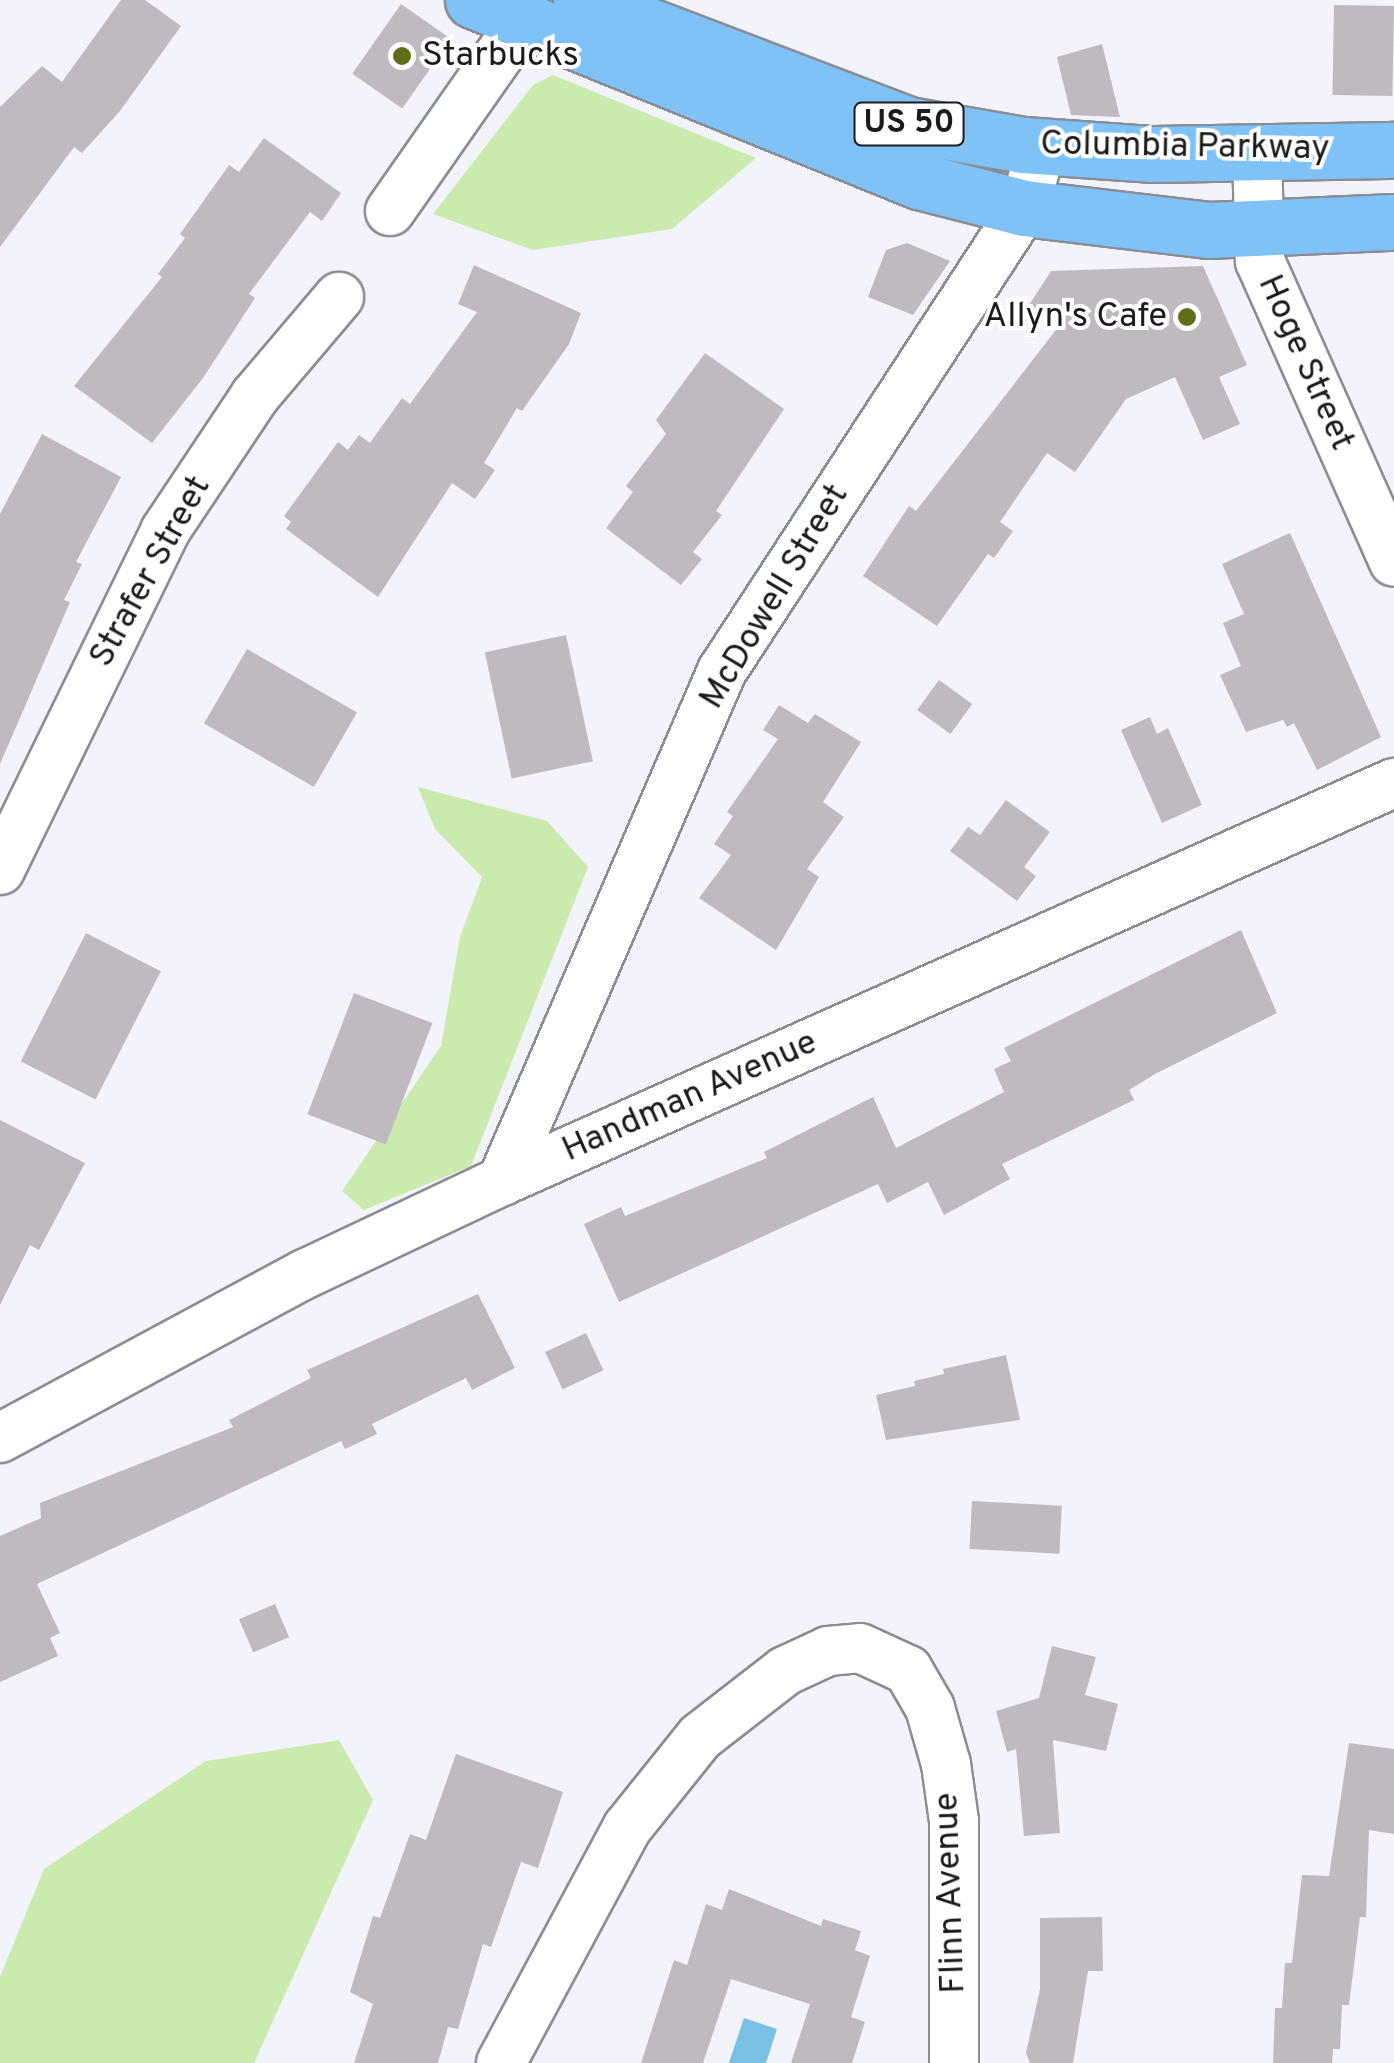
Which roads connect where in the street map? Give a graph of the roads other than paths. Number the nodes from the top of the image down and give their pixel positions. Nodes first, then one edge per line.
1 (473, 0) edge
2 (581, 0) edge
3 (522, 24) junction
4 (1042, 146) junction
5 (1394, 150) edge
6 (1257, 154) junction
7 (1394, 204) edge
8 (1024, 208) junction
9 (390, 212) dead end
10 (1394, 222) edge
11 (1256, 227) junction
12 (338, 298) dead end
13 (1394, 562) edge
14 (1394, 783) edge
15 (0, 870) edge
16 (502, 1181) junction
17 (0, 1438) edge
18 (501, 2063) edge
19 (954, 2063) edge

1 - 3 highway, Columbia Parkway / US 50
2 - 4 highway, Columbia Parkway / US 50
3 - 8 highway, Columbia Parkway / US 50
3 - 9 street
4 - 6 highway, Columbia Parkway / US 50
4 - 8 street, McDowell Street
5 - 6 highway, Columbia Parkway / US 50
6 - 11 street, Hoge Street
7 - 11 highway
8 - 11 highway, Columbia Parkway / US 50
8 - 16 street, McDowell Street
10 - 11 highway, Columbia Parkway / US 50
11 - 13 street, Hoge Street
12 - 15 street, Strafer Street
14 - 16 street, Handman Avenue
16 - 17 street, Handman Avenue
18 - 19 street, Flinn Avenue

